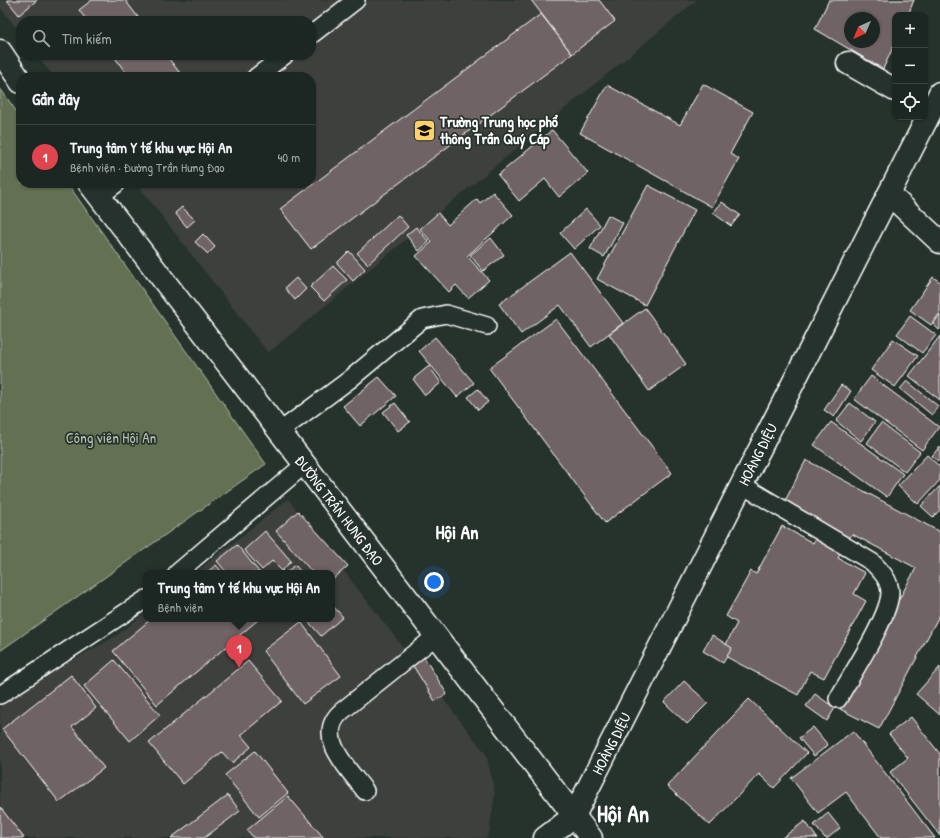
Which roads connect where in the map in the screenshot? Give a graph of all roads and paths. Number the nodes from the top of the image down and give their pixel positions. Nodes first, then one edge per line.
1 (356, 0) edge
2 (316, 31) edge
3 (0, 51) edge
4 (278, 60) edge
5 (848, 63) dead end
6 (263, 72) edge
7 (16, 75) edge
8 (892, 88) edge
9 (932, 105) edge
10 (94, 190) edge
11 (889, 194) junction
12 (940, 242) edge
13 (487, 326) dead end
14 (279, 432) junction
15 (304, 465) junction
16 (742, 485) junction
17 (181, 570) edge
18 (143, 601) edge
19 (436, 636) junction
20 (0, 695) edge
21 (838, 698) dead end
22 (365, 791) dead end
23 (574, 816) junction
24 (545, 838) edge
25 (590, 838) edge

1 - 2 lane
3 - 7 street
4 - 6 lane
5 - 8 street
9 - 11 street, HOÀNG DIỆU
10 - 14 street, ĐƯỜNG TRẦN HƯNG ĐẠO
11 - 12 street
11 - 16 street, HOÀNG DIỆU
13 - 14 lane
14 - 15 street, ĐƯỜNG TRẦN HƯNG ĐẠO
15 - 17 lane
15 - 19 street, ĐƯỜNG TRẦN HƯNG ĐẠO
16 - 21 lane
16 - 23 street, HOÀNG DIỆU
18 - 20 lane
19 - 22 lane
19 - 23 street, ĐƯỜNG TRẦN HƯNG ĐẠO
23 - 24 street
23 - 25 street, ĐƯỜNG TRẦN HƯNG ĐẠO

